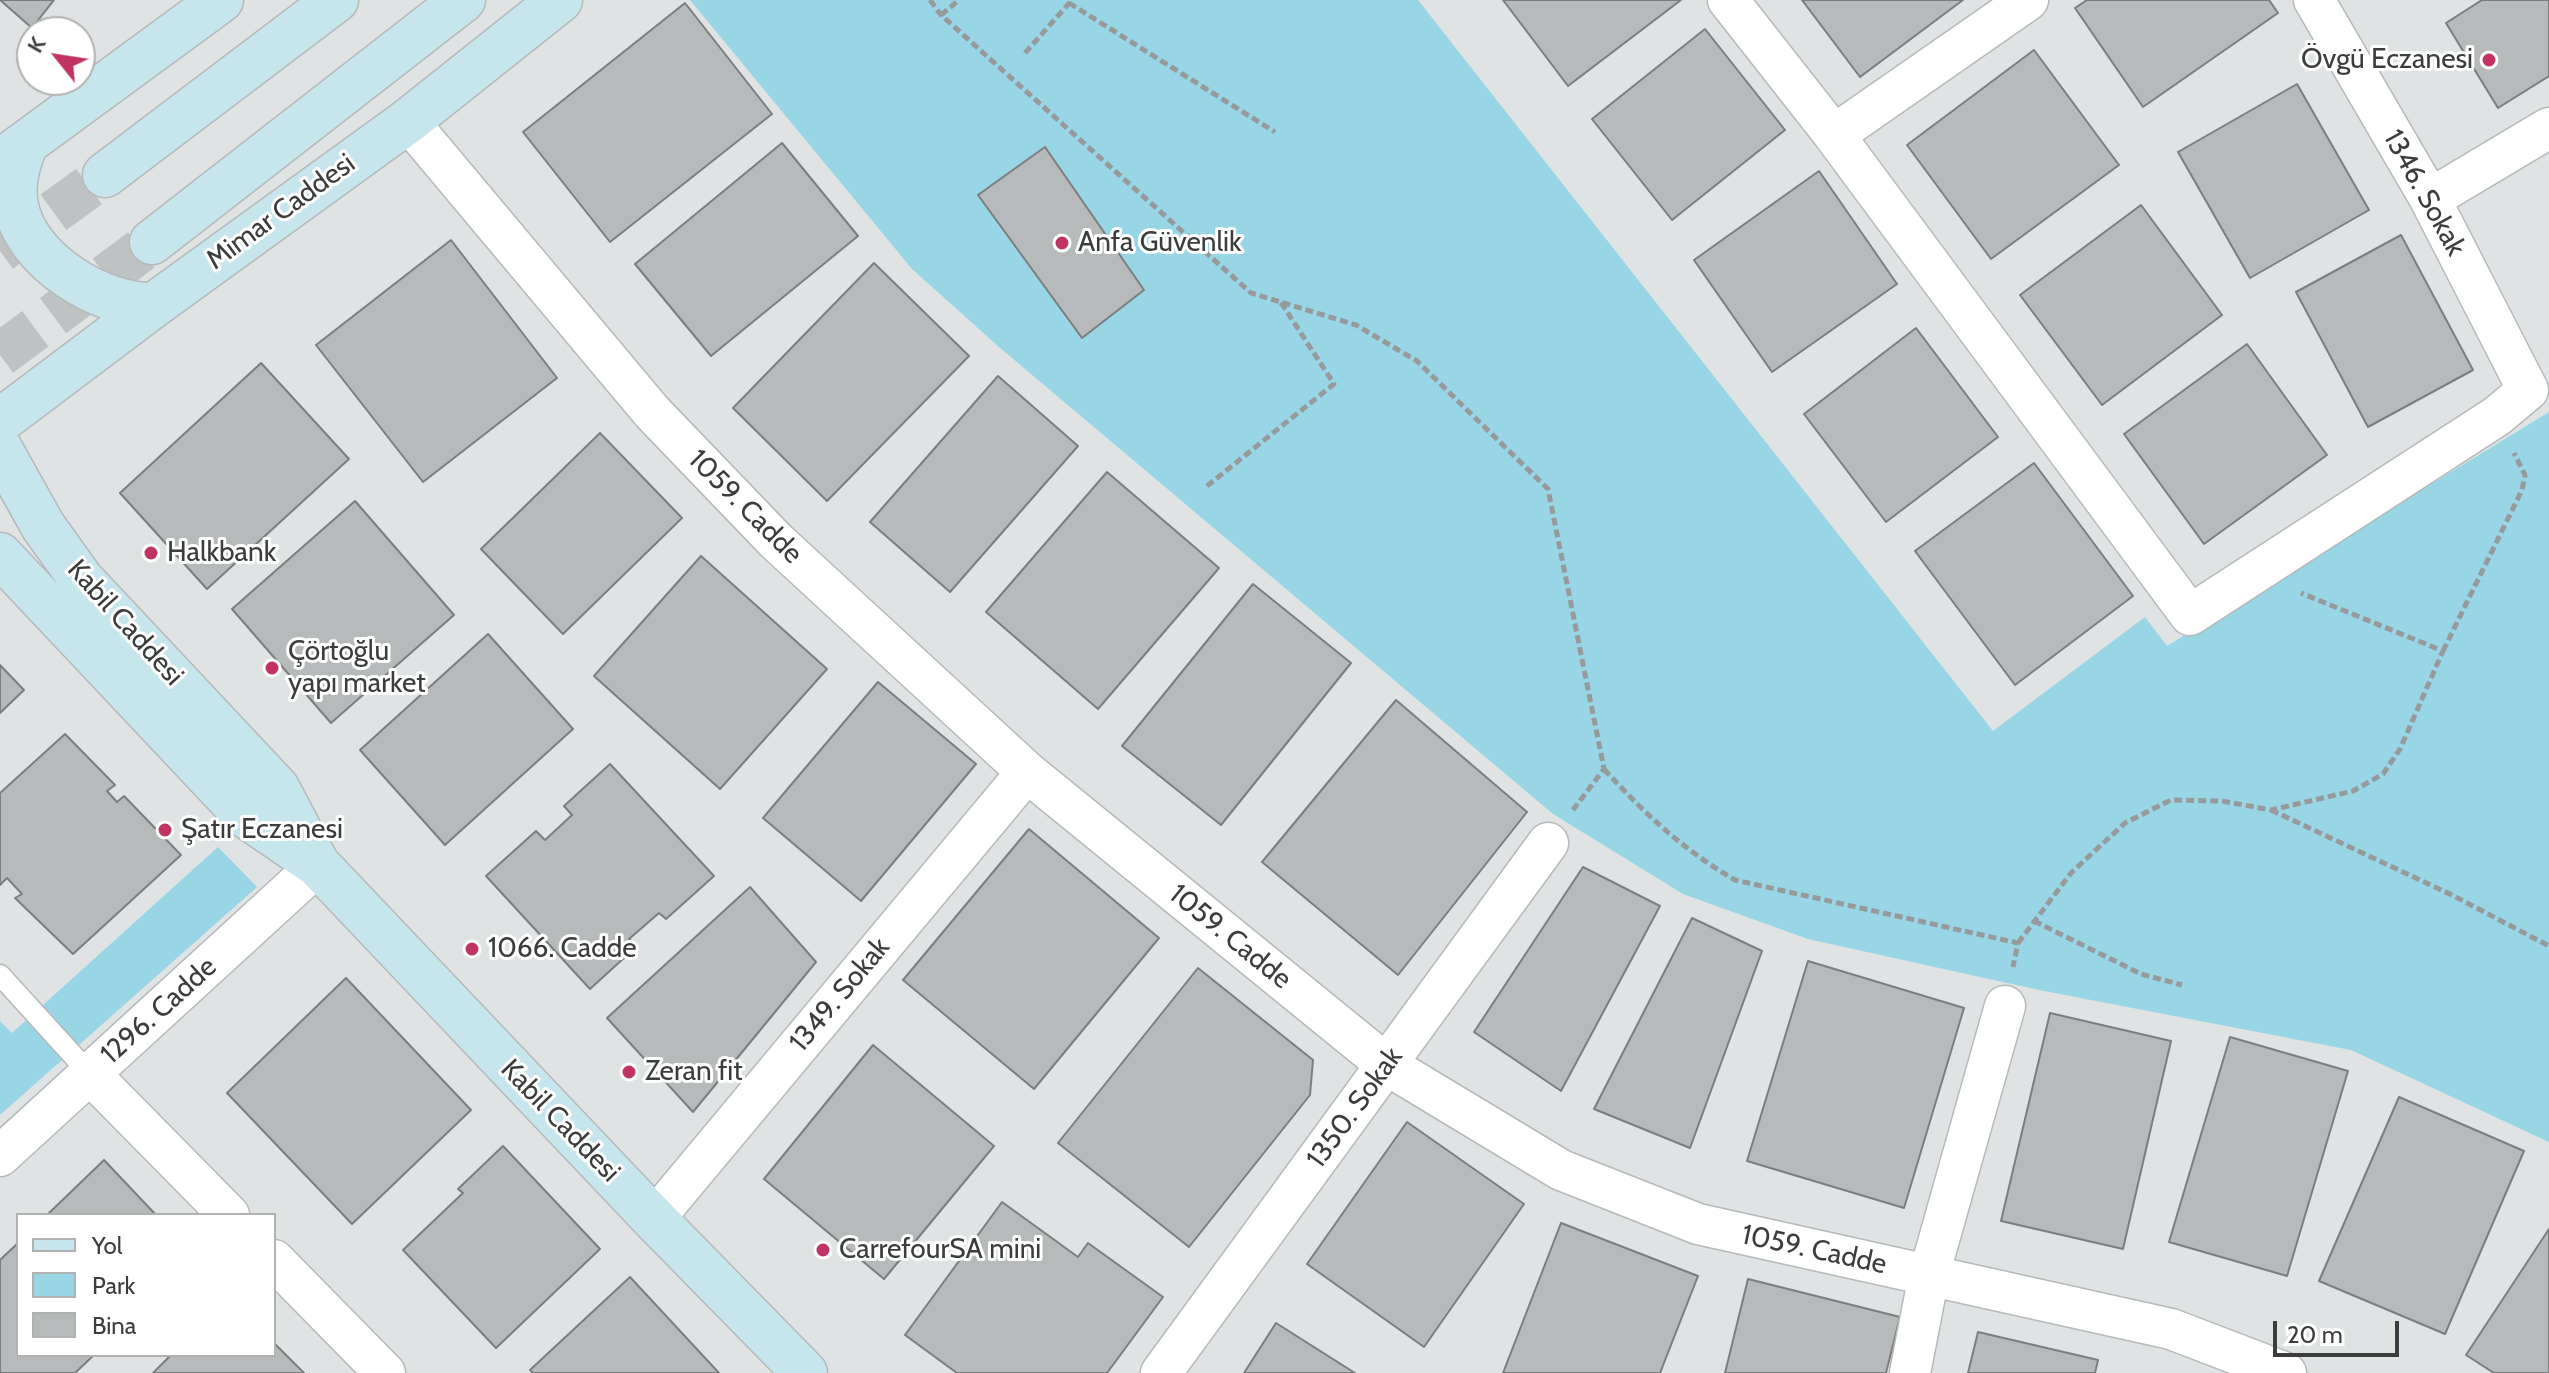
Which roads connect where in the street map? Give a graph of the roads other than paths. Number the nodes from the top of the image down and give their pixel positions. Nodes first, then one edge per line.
1 (221, 0) edge
2 (336, 0) edge
3 (463, 0) edge
4 (560, 0) edge
5 (1728, 0) edge
6 (2028, 0) edge
7 (2314, 0) edge
8 (408, 121) junction
9 (2549, 128) edge
10 (1834, 135) junction
11 (13, 154) edge
12 (105, 175) tunnel mouth
13 (2430, 199) junction
14 (152, 242) tunnel mouth
15 (154, 305) junction
16 (0, 421) edge
17 (0, 449) edge
18 (0, 555) edge
19 (1027, 772) junction
20 (1548, 843) road end
21 (318, 865) junction
22 (0, 975) edge
23 (2005, 1006) road end
24 (1387, 1065) junction
25 (90, 1074) junction
26 (0, 1156) edge
27 (227, 1213) edge
28 (654, 1219) junction
29 (276, 1262) edge
30 (1929, 1275) junction
31 (385, 1373) edge
32 (805, 1373) edge
33 (1161, 1373) edge
34 (1910, 1373) edge
35 (2286, 1373) edge

1 - 11 main road
2 - 12 main road
3 - 14 main road, Mimar Caddesi
4 - 8 main road, Mimar Caddesi
5 - 10 street
6 - 10 street
7 - 13 street, 1346. Sokak
8 - 15 main road, Mimar Caddesi
8 - 19 street, 1059. Cadde
9 - 13 street
10 - 13 street, 1346. Sokak
11 - 15 main road
15 - 16 main road, Mimar Caddesi
17 - 21 main road, Kabil Caddesi
18 - 21 main road, Kabil Caddesi
19 - 24 street, 1059. Cadde
19 - 28 street, 1349. Sokak
20 - 24 street, 1350. Sokak
21 - 25 street, 1296. Cadde
21 - 28 main road, Kabil Caddesi
22 - 25 lane
23 - 30 street
24 - 30 street, 1059. Cadde
24 - 33 street, 1350. Sokak
25 - 26 street, 1296. Cadde
25 - 27 street
28 - 32 main road, Kabil Caddesi
29 - 31 street
30 - 34 street
30 - 35 street, 1059. Cadde

